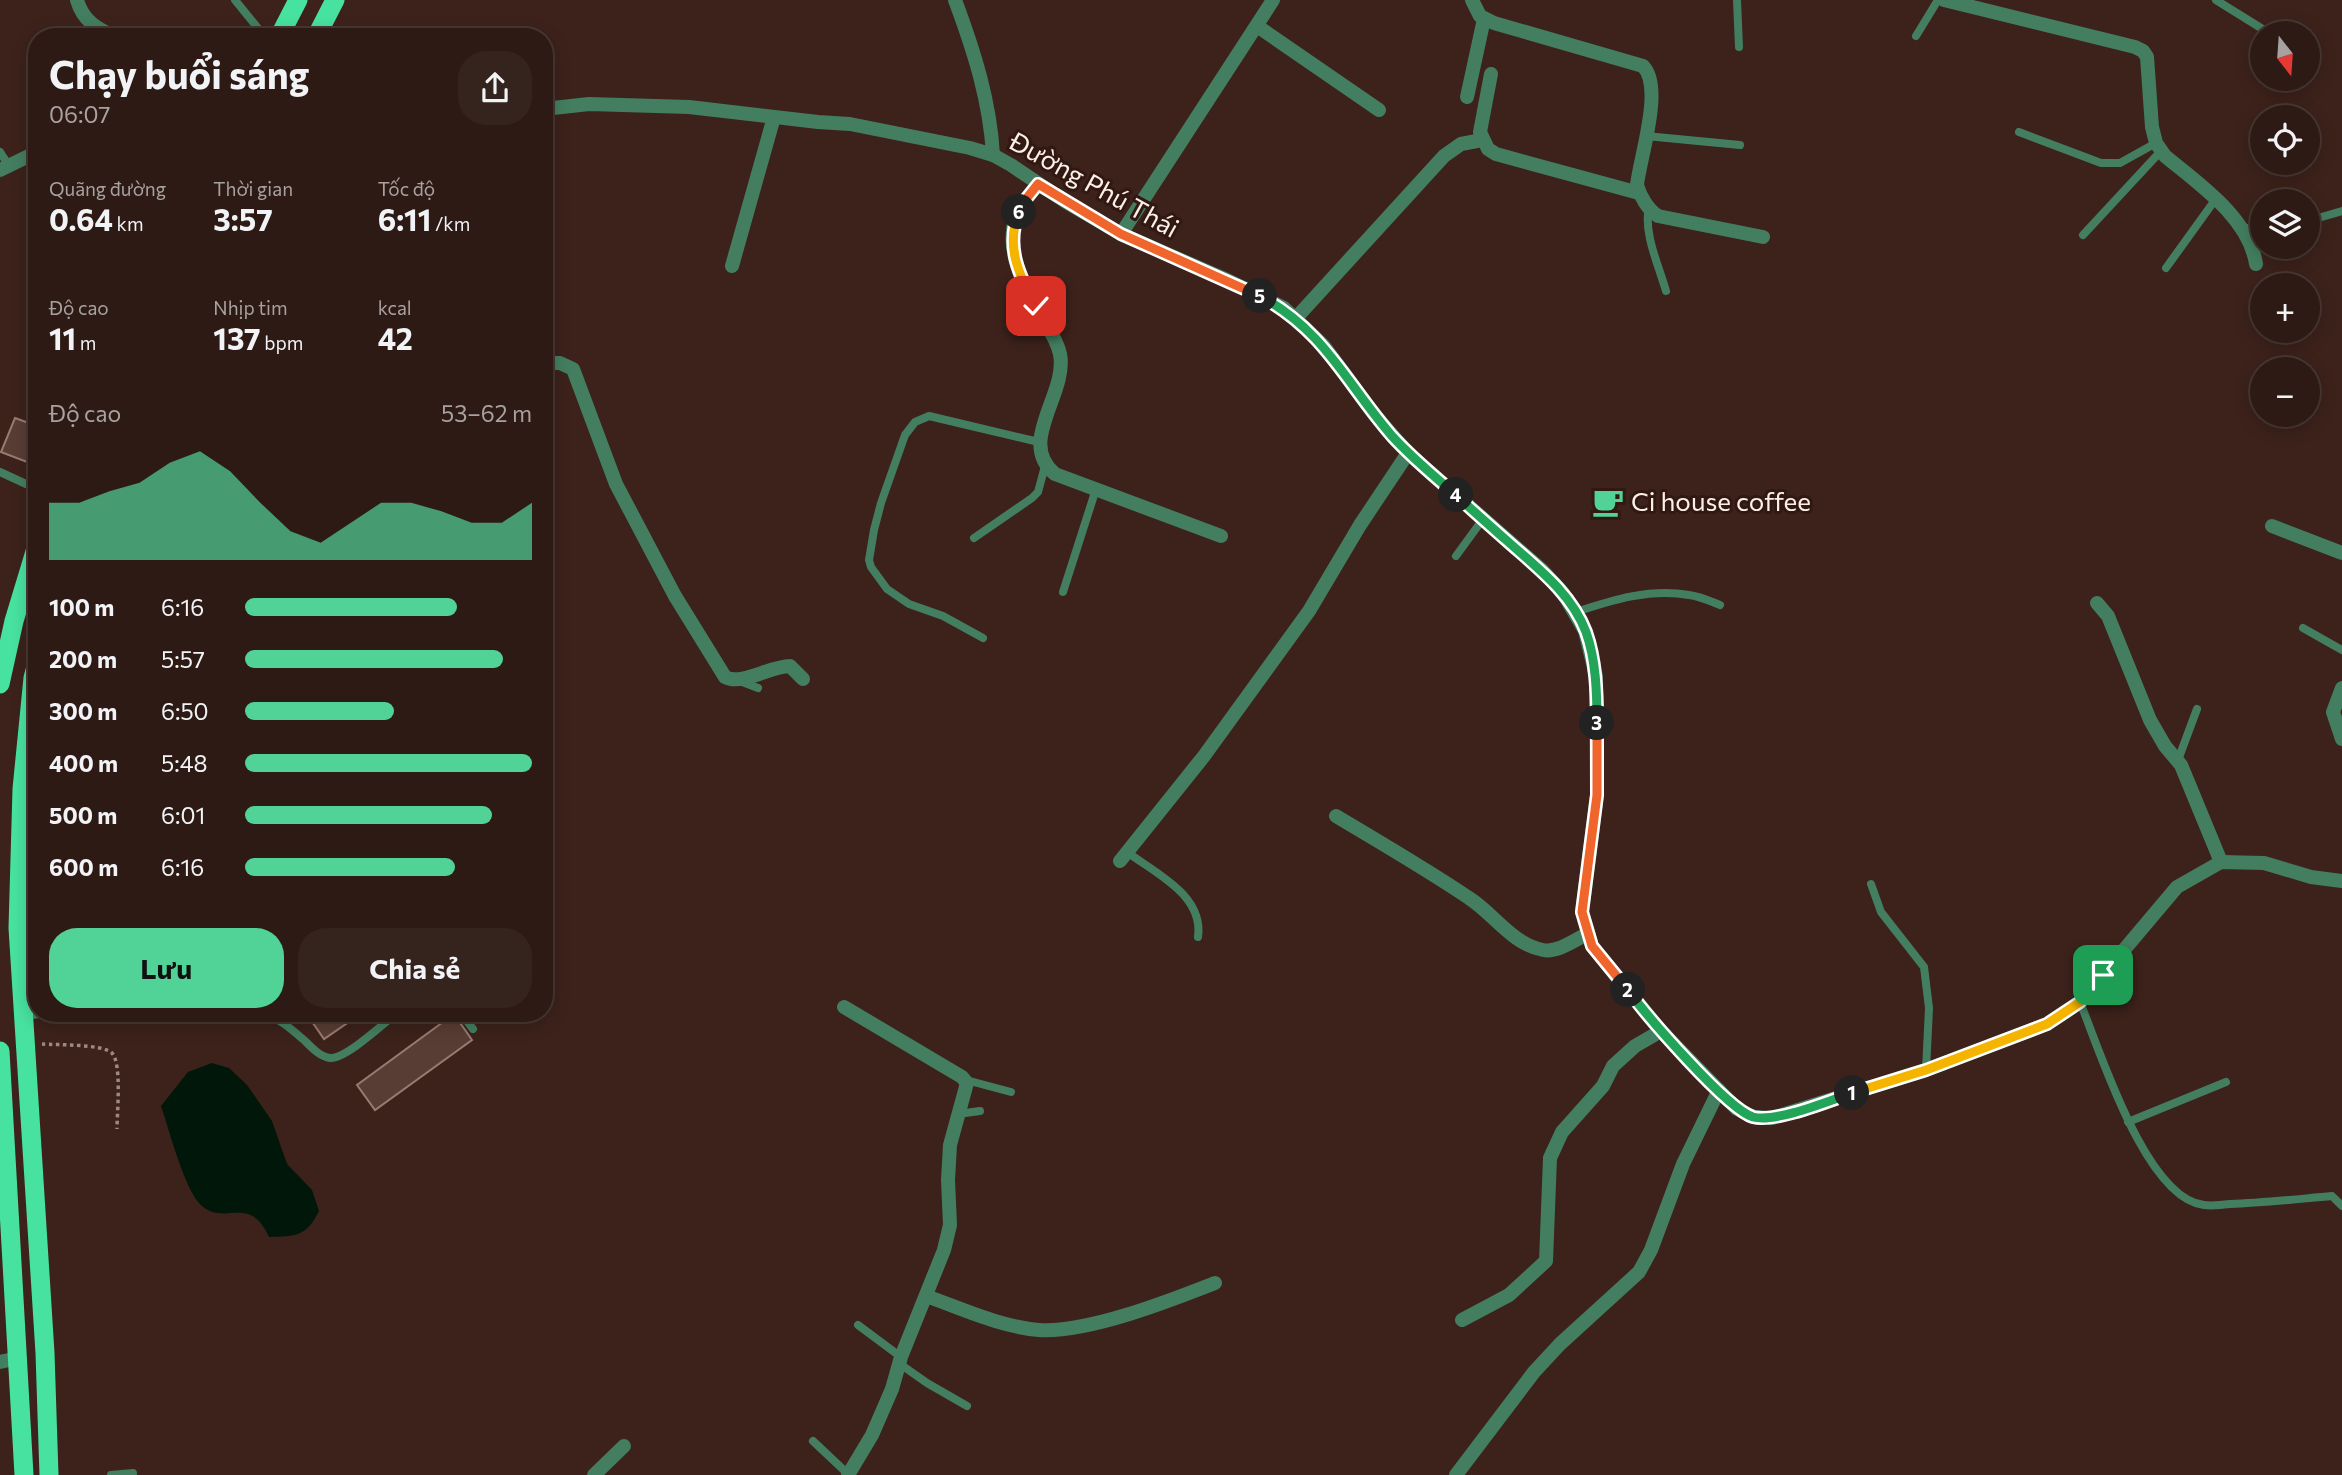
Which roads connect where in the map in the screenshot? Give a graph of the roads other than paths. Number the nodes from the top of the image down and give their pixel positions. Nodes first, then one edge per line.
1 (77, 0) edge
2 (235, 0) edge
3 (299, 0) edge
4 (335, 0) edge
5 (956, 0) edge
6 (1273, 0) edge
7 (1472, 0) edge
8 (1737, 0) edge
9 (1938, 0) edge
10 (1944, 0) edge
11 (2216, 0) edge
12 (1484, 19) junction
13 (2250, 21) edge
14 (1256, 26) junction
15 (97, 28) edge
16 (258, 28) edge
17 (284, 28) edge
18 (321, 28) edge
19 (1916, 36) dead end
20 (1739, 47) dead end
21 (1491, 74) dead end
22 (1467, 97) dead end
23 (553, 108) edge
24 (1379, 110) dead end
25 (774, 117) junction
26 (2019, 132) dead end
27 (1646, 136) junction
28 (1482, 140) junction
29 (1740, 145) dead end
30 (2158, 147) junction
31 (0, 152) edge
32 (993, 155) junction
33 (28, 156) edge
34 (5, 168) edge
35 (1038, 184) junction
36 (1639, 192) junction
37 (2215, 200) junction
38 (1649, 207) junction
39 (2342, 211) edge
40 (2320, 217) edge
41 (2242, 227) junction
42 (2250, 229) edge
43 (1121, 234) junction
44 (2083, 235) dead end
45 (1763, 237) dead end
46 (2256, 264) dead end
47 (732, 266) dead end
48 (2166, 268) dead end
49 (1666, 291) dead end
50 (1296, 318) junction
51 (553, 363) edge
52 (1039, 442) junction
53 (1408, 453) junction
54 (1045, 466) junction
55 (0, 472) edge
56 (28, 485) edge
57 (1096, 489) junction
58 (1483, 519) junction
59 (2272, 526) dead end
60 (1221, 536) dead end
61 (974, 538) dead end
62 (2342, 553) edge
63 (1456, 556) dead end
64 (28, 567) edge
65 (1063, 592) dead end
66 (2097, 603) dead end
67 (1720, 605) dead end
68 (1576, 612) junction
69 (7, 618) edge
70 (2303, 628) dead end
71 (983, 638) dead end
72 (2342, 650) edge
73 (803, 678) dead end
74 (737, 680) junction
75 (0, 684) edge
76 (758, 688) dead end
77 (2342, 688) edge
78 (2197, 709) dead end
79 (28, 728) edge
80 (2342, 739) edge
81 (2178, 760) junction
82 (1336, 816) dead end
83 (1124, 857) joint
84 (2221, 862) junction
85 (2342, 881) edge
86 (1871, 884) dead end
87 (1587, 934) junction
88 (1198, 937) dead end
89 (2080, 1002) junction
90 (844, 1007) dead end
91 (28, 1015) edge
92 (24, 1016) junction
93 (282, 1022) edge
94 (385, 1022) edge
95 (468, 1022) edge
96 (473, 1029) dead end
97 (1661, 1031) junction
98 (0, 1051) edge
99 (1926, 1070) junction
100 (966, 1080) junction
101 (2226, 1082) dead end
102 (1719, 1090) junction
103 (1011, 1092) dead end
104 (980, 1111) dead end
105 (958, 1114) junction
106 (2128, 1122) junction
107 (2342, 1206) edge
108 (7, 1265) edge
109 (1215, 1283) dead end
110 (926, 1296) junction
111 (1462, 1320) dead end
112 (858, 1325) dead end
113 (45, 1353) junction
114 (10, 1360) edge
115 (901, 1360) junction
116 (967, 1406) dead end
117 (813, 1441) dead end
118 (624, 1446) dead end
119 (133, 1472) dead end
120 (24, 1475) edge
121 (49, 1475) edge
122 (111, 1475) edge
123 (594, 1475) edge
124 (849, 1475) edge
125 (1456, 1475) edge

1 - 15 street
2 - 16 lane
3 - 17 highway
4 - 18 highway
5 - 32 street
6 - 14 street
7 - 12 street
8 - 20 lane
9 - 19 lane
10 - 30 street
11 - 13 lane
12 - 22 street
12 - 27 street
14 - 24 street
14 - 43 street
21 - 28 street
23 - 25 street, Đường Phú Thái
25 - 32 street, Đường Phú Thái
25 - 47 street
26 - 30 lane
27 - 29 lane
27 - 36 street
28 - 36 street
28 - 50 street
30 - 37 street
30 - 44 lane
31 - 34 lane
32 - 35 street, Đường Phú Thái
33 - 34 street
35 - 43 street, Đường Phú Thái
35 - 52 street
36 - 38 street
37 - 41 street
37 - 48 lane
38 - 45 street
38 - 49 lane
39 - 40 lane
41 - 42 lane
41 - 46 street
43 - 50 street, Đường Phú Thái
50 - 53 street, Đường Phú Thái
51 - 74 street
52 - 54 street
52 - 71 lane
53 - 58 street, Đường Phú Thái
53 - 83 street
54 - 57 street
54 - 61 lane
55 - 56 lane
57 - 60 street
57 - 65 lane
58 - 63 lane
58 - 68 street, Đường Phú Thái
59 - 62 street
64 - 69 highway
66 - 81 street
67 - 68 lane
68 - 87 street, Đường Phú Thái
69 - 75 highway
70 - 72 lane
73 - 74 street
74 - 76 lane
77 - 80 street
78 - 81 lane
79 - 92 highway
81 - 84 street
82 - 87 street
83 - 88 lane
84 - 85 street
84 - 89 street, Đường Phú Thái
86 - 99 lane
87 - 97 street, Đường Phú Thái
89 - 99 street, Đường Phú Thái
89 - 106 lane
90 - 100 street
91 - 92 lane
92 - 113 highway
93 - 94 lane
95 - 96 lane
97 - 102 street, Đường Phú Thái
97 - 111 street
98 - 108 highway
99 - 102 street, Đường Phú Thái
100 - 103 lane
100 - 105 street
101 - 106 lane
102 - 125 street
104 - 105 lane
105 - 110 street
106 - 107 lane
108 - 114 highway
109 - 110 street
110 - 115 street
112 - 115 lane
113 - 114 highway
113 - 121 highway
114 - 120 highway
115 - 116 lane
115 - 124 street
117 - 124 lane
118 - 123 street
119 - 122 lane

